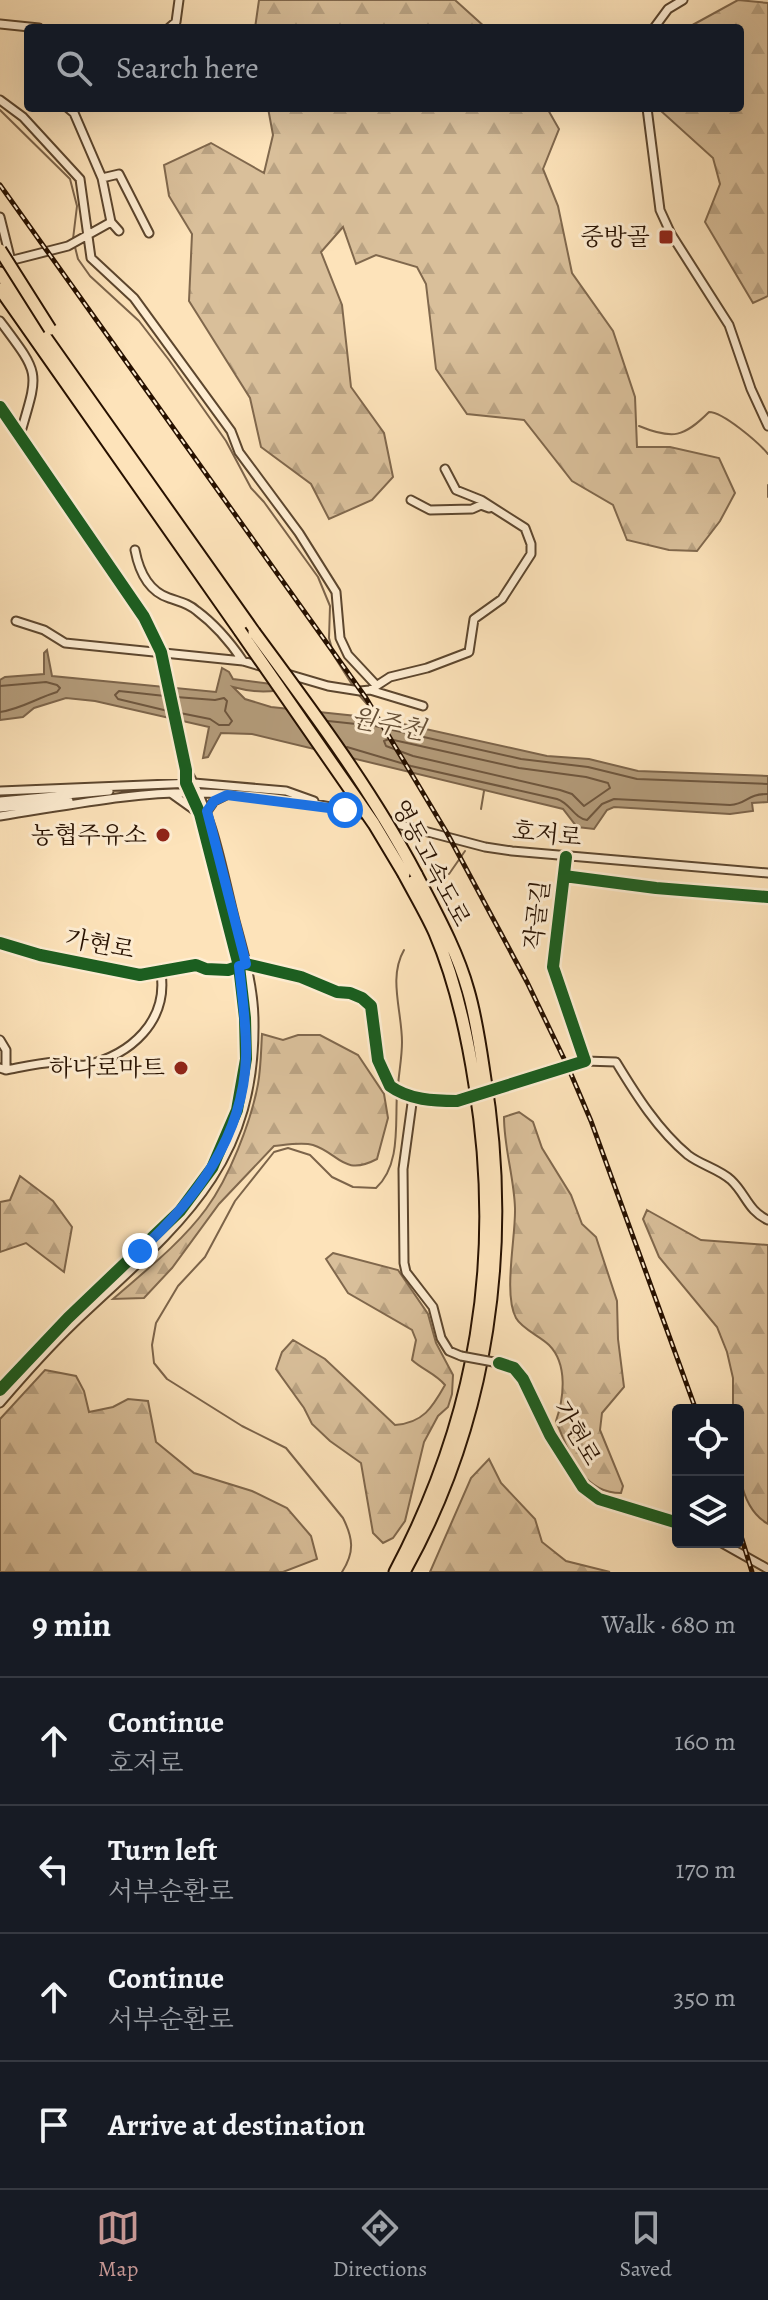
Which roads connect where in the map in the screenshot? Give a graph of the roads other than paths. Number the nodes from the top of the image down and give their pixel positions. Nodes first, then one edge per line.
1 (179, 0) edge
2 (683, 0) edge
3 (0, 24) edge
4 (174, 24) edge
5 (657, 24) edge
6 (24, 26) edge
7 (0, 100) edge
8 (73, 112) edge
9 (648, 112) edge
10 (102, 178) junction
11 (0, 217) edge
12 (111, 222) junction
13 (119, 231) dead end
14 (149, 233) dead end
15 (84, 237) junction
16 (0, 250) edge
17 (0, 273) edge
18 (0, 289) edge
19 (0, 301) edge
20 (0, 321) edge
21 (93, 401) junction
22 (0, 407) edge
23 (768, 426) edge
24 (98, 429) junction
25 (20, 435) junction
26 (445, 469) dead end
27 (411, 500) dead end
28 (495, 510) junction
29 (135, 550) dead end
30 (16, 621) dead end
31 (161, 652) junction
32 (243, 661) junction
33 (373, 687) junction
34 (423, 706) dead end
35 (190, 783) junction
36 (0, 791) edge
37 (129, 792) junction
38 (195, 793) junction
39 (172, 794) junction
40 (95, 795) junction
41 (227, 795) junction
42 (0, 801) edge
43 (327, 806) junction
44 (0, 808) edge
45 (204, 812) junction
46 (0, 816) edge
47 (566, 857) junction
48 (768, 873) edge
49 (410, 874) junction
50 (0, 943) edge
51 (243, 965) junction
52 (161, 973) junction
53 (0, 1040) edge
54 (3, 1069) edge
55 (541, 1075) tunnel mouth
56 (512, 1084) tunnel mouth
57 (410, 1096) junction
58 (457, 1101) tunnel mouth
59 (768, 1220) edge
60 (0, 1390) edge
61 (0, 1403) edge
62 (672, 1521) edge
63 (731, 1548) edge
64 (768, 1569) edge
65 (395, 1572) edge
66 (404, 1572) edge

1 - 4 street
2 - 5 street
3 - 6 street
7 - 15 street
8 - 10 street
9 - 23 street
10 - 12 street
10 - 14 street
11 - 15 street
12 - 13 street
12 - 15 street
15 - 33 street
16 - 21 highway, bridge
17 - 21 highway, 영동고속도로
18 - 24 highway, 영동고속도로
19 - 24 highway
20 - 25 street
21 - 49 highway, 영동고속도로, bridge
22 - 25 street
24 - 49 highway, 영동고속도로, bridge
25 - 31 street
26 - 28 street
27 - 28 street
28 - 33 street
29 - 32 street
30 - 31 street
31 - 32 street
31 - 35 street
32 - 33 street
33 - 34 street
35 - 37 street, 호저로
35 - 38 street
35 - 43 street, 호저로
36 - 40 street
37 - 39 street, 호저로
37 - 40 street, 호저로
37 - 40 street, 호저로
38 - 39 street, 호저로
38 - 41 street, 호저로
38 - 45 street
39 - 45 street
40 - 42 street, 호저로
40 - 44 street, 호저로
40 - 46 street
41 - 43 street, 호저로
41 - 45 street
43 - 47 street, 호저로
45 - 51 street
47 - 48 street, 호저로
47 - 59 street, 작골길
49 - 65 highway, 영동고속도로
49 - 66 highway, 영동고속도로
50 - 52 street, 가현로
51 - 52 street, 가현로
51 - 57 street, 가현로
51 - 60 street
51 - 61 street
52 - 54 street
53 - 54 street
55 - 56 street
57 - 58 street, 가현로
57 - 62 street, 가현로, bridge
63 - 64 street

